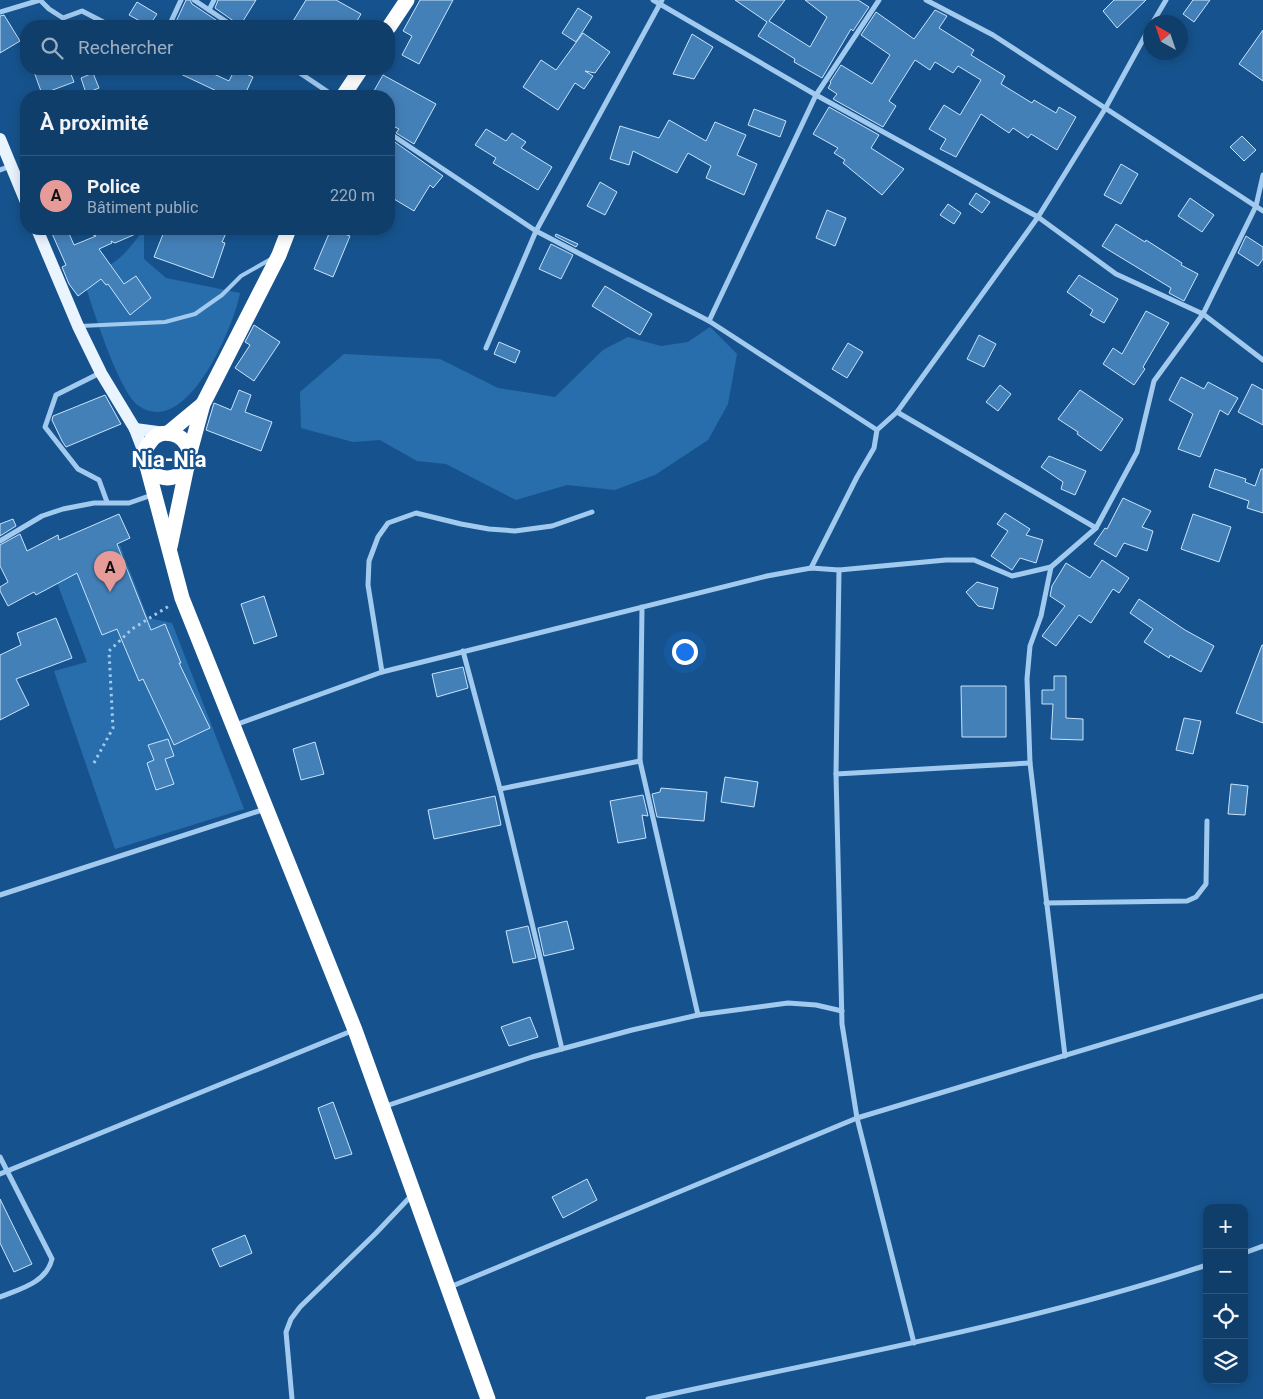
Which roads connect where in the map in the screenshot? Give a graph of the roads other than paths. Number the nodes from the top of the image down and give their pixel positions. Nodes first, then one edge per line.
1 (181, 0) edge
2 (194, 0) edge
3 (214, 0) edge
4 (407, 0) edge
5 (653, 0) edge
6 (879, 0) edge
7 (926, 0) edge
8 (1166, 0) edge
9 (661, 2) edge
10 (209, 10) junction
11 (0, 12) edge
12 (1157, 15) edge
13 (99, 20) edge
14 (171, 20) edge
15 (224, 20) edge
16 (394, 20) edge
17 (1143, 40) edge
18 (303, 75) edge
19 (357, 75) edge
20 (325, 90) edge
21 (347, 90) edge
22 (816, 95) junction
23 (1105, 109) junction
24 (395, 137) edge
25 (0, 139) edge
26 (6, 168) edge
27 (1263, 176) edge
28 (20, 192) edge
29 (1256, 206) junction
30 (1263, 210) edge
31 (1038, 217) junction
32 (536, 231) junction
33 (40, 235) edge
34 (287, 235) edge
35 (279, 255) junction
36 (1203, 314) junction
37 (709, 321) junction
38 (78, 326) junction
39 (486, 348) dead end
40 (1263, 360) edge
41 (100, 373) junction
42 (203, 404) junction
43 (897, 412) junction
44 (135, 429) junction
45 (877, 430) junction
46 (166, 433) junction
47 (189, 458) junction
48 (146, 461) junction
49 (154, 494) junction
50 (107, 502) junction
51 (592, 512) dead end
52 (1096, 528) junction
53 (0, 541) edge
54 (170, 549) junction
55 (1051, 567) junction
56 (811, 568) junction
57 (838, 570) junction
58 (642, 607) junction
59 (463, 651) junction
60 (382, 672) junction
61 (232, 726) junction
62 (640, 761) junction
63 (1030, 763) junction
64 (836, 774) junction
65 (500, 789) junction
66 (266, 808) junction
67 (1206, 821) dead end
68 (0, 894) edge
69 (1046, 903) junction
70 (1263, 996) edge
71 (842, 1011) junction
72 (698, 1015) junction
73 (355, 1030) junction
74 (562, 1049) junction
75 (1065, 1056) junction
76 (383, 1107) junction
77 (856, 1118) junction
78 (0, 1157) edge
79 (7, 1171) junction
80 (0, 1174) edge
81 (414, 1193) junction
82 (1263, 1246) edge
83 (1248, 1251) edge
84 (1203, 1266) edge
85 (448, 1288) junction
86 (0, 1297) edge
87 (914, 1343) junction
88 (292, 1399) edge
89 (488, 1399) edge
90 (648, 1399) edge

1 - 14 street
2 - 10 street
3 - 10 street
4 - 16 highway
5 - 9 street
6 - 22 street
7 - 23 street
8 - 12 street
9 - 22 street
9 - 32 street
10 - 15 street
11 - 13 street
17 - 23 street
18 - 20 street
19 - 21 highway
22 - 31 street
22 - 37 street
23 - 29 street
23 - 31 street
24 - 32 street
25 - 26 main road
26 - 28 main road
27 - 29 street
29 - 30 street
29 - 36 street
31 - 36 street
31 - 43 street
32 - 37 street
32 - 39 street
33 - 38 main road
34 - 35 highway
35 - 38 lane
35 - 42 highway
36 - 40 street
36 - 52 street
37 - 45 street
38 - 41 main road
41 - 44 main road
41 - 50 street
42 - 46 highway
42 - 47 highway
43 - 45 street
43 - 52 street
44 - 46 main road
44 - 48 main road
45 - 56 street
46 - 47 highway
46 - 48 highway
47 - 48 highway
47 - 54 highway
48 - 49 highway
49 - 50 street
49 - 54 highway
50 - 53 street
51 - 60 street
52 - 55 street
54 - 61 highway
55 - 57 street
55 - 63 street
56 - 57 street
56 - 58 street
57 - 64 street
58 - 59 street
58 - 62 street
59 - 60 street
59 - 65 street
60 - 61 street
61 - 66 highway
62 - 65 street
62 - 72 street
63 - 64 street
63 - 69 street
64 - 71 street
65 - 74 street
66 - 68 street
66 - 73 highway
67 - 69 street
69 - 75 street
70 - 75 street
71 - 72 street
71 - 77 street
72 - 74 street
73 - 76 highway
73 - 79 street
74 - 76 street
75 - 77 street
76 - 81 highway
77 - 85 street
77 - 87 street
78 - 79 street
79 - 80 street
79 - 86 street
81 - 85 highway
81 - 88 street
82 - 83 street
84 - 87 street
85 - 89 highway
87 - 90 street

